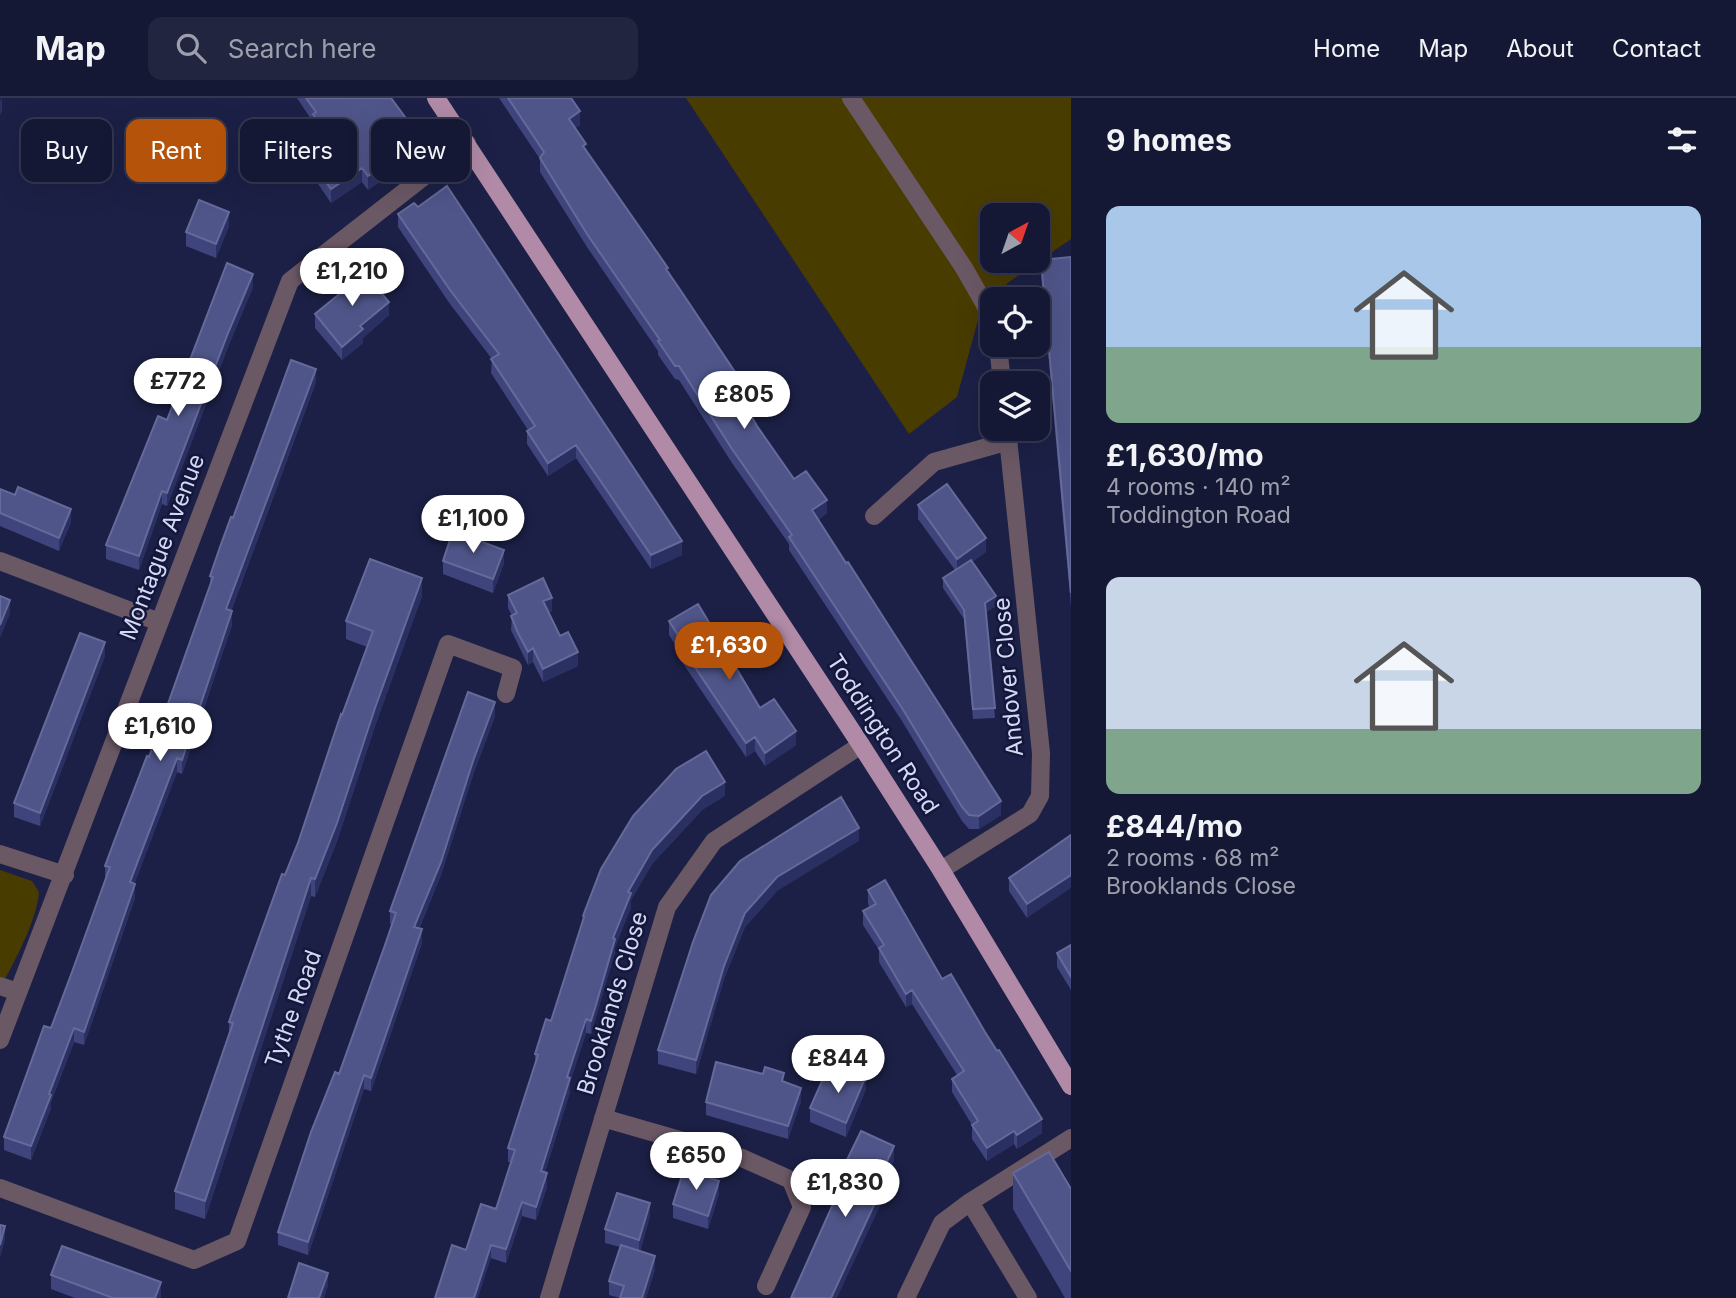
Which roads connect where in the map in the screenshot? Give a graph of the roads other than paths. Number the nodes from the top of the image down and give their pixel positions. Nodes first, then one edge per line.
1 (436, 98) edge
2 (851, 98) edge
3 (450, 119) edge
4 (470, 148) edge
5 (417, 182) edge
6 (980, 296) edge
7 (992, 441) edge
8 (1009, 441) edge
9 (874, 516) dead end
10 (0, 561) edge
11 (159, 622) junction
12 (506, 694) dead end
13 (861, 744) junction
14 (0, 854) edge
15 (941, 870) junction
16 (65, 875) junction
17 (0, 986) edge
18 (18, 992) junction
19 (0, 1041) edge
20 (1071, 1086) edge
21 (603, 1118) junction
22 (1071, 1138) edge
23 (0, 1188) edge
24 (970, 1202) junction
25 (766, 1286) dead end
26 (549, 1298) edge
27 (905, 1298) edge
28 (1028, 1298) edge

1 - 3 main road, Toddington Road
2 - 6 street
4 - 13 main road, Toddington Road
5 - 11 street, Montague Avenue
7 - 9 street
8 - 15 street, Andover Close
10 - 11 street
11 - 16 street, Montague Avenue
12 - 23 street, Tythe Road
13 - 15 main road, Toddington Road
13 - 21 street, Brooklands Close
14 - 16 street
15 - 20 main road, Toddington Road
16 - 18 street, Montague Avenue
17 - 18 street
18 - 19 street, Montague Avenue
21 - 25 street, Brooklands Close
21 - 26 street, Brooklands Close
22 - 24 street
24 - 27 street
24 - 28 street

